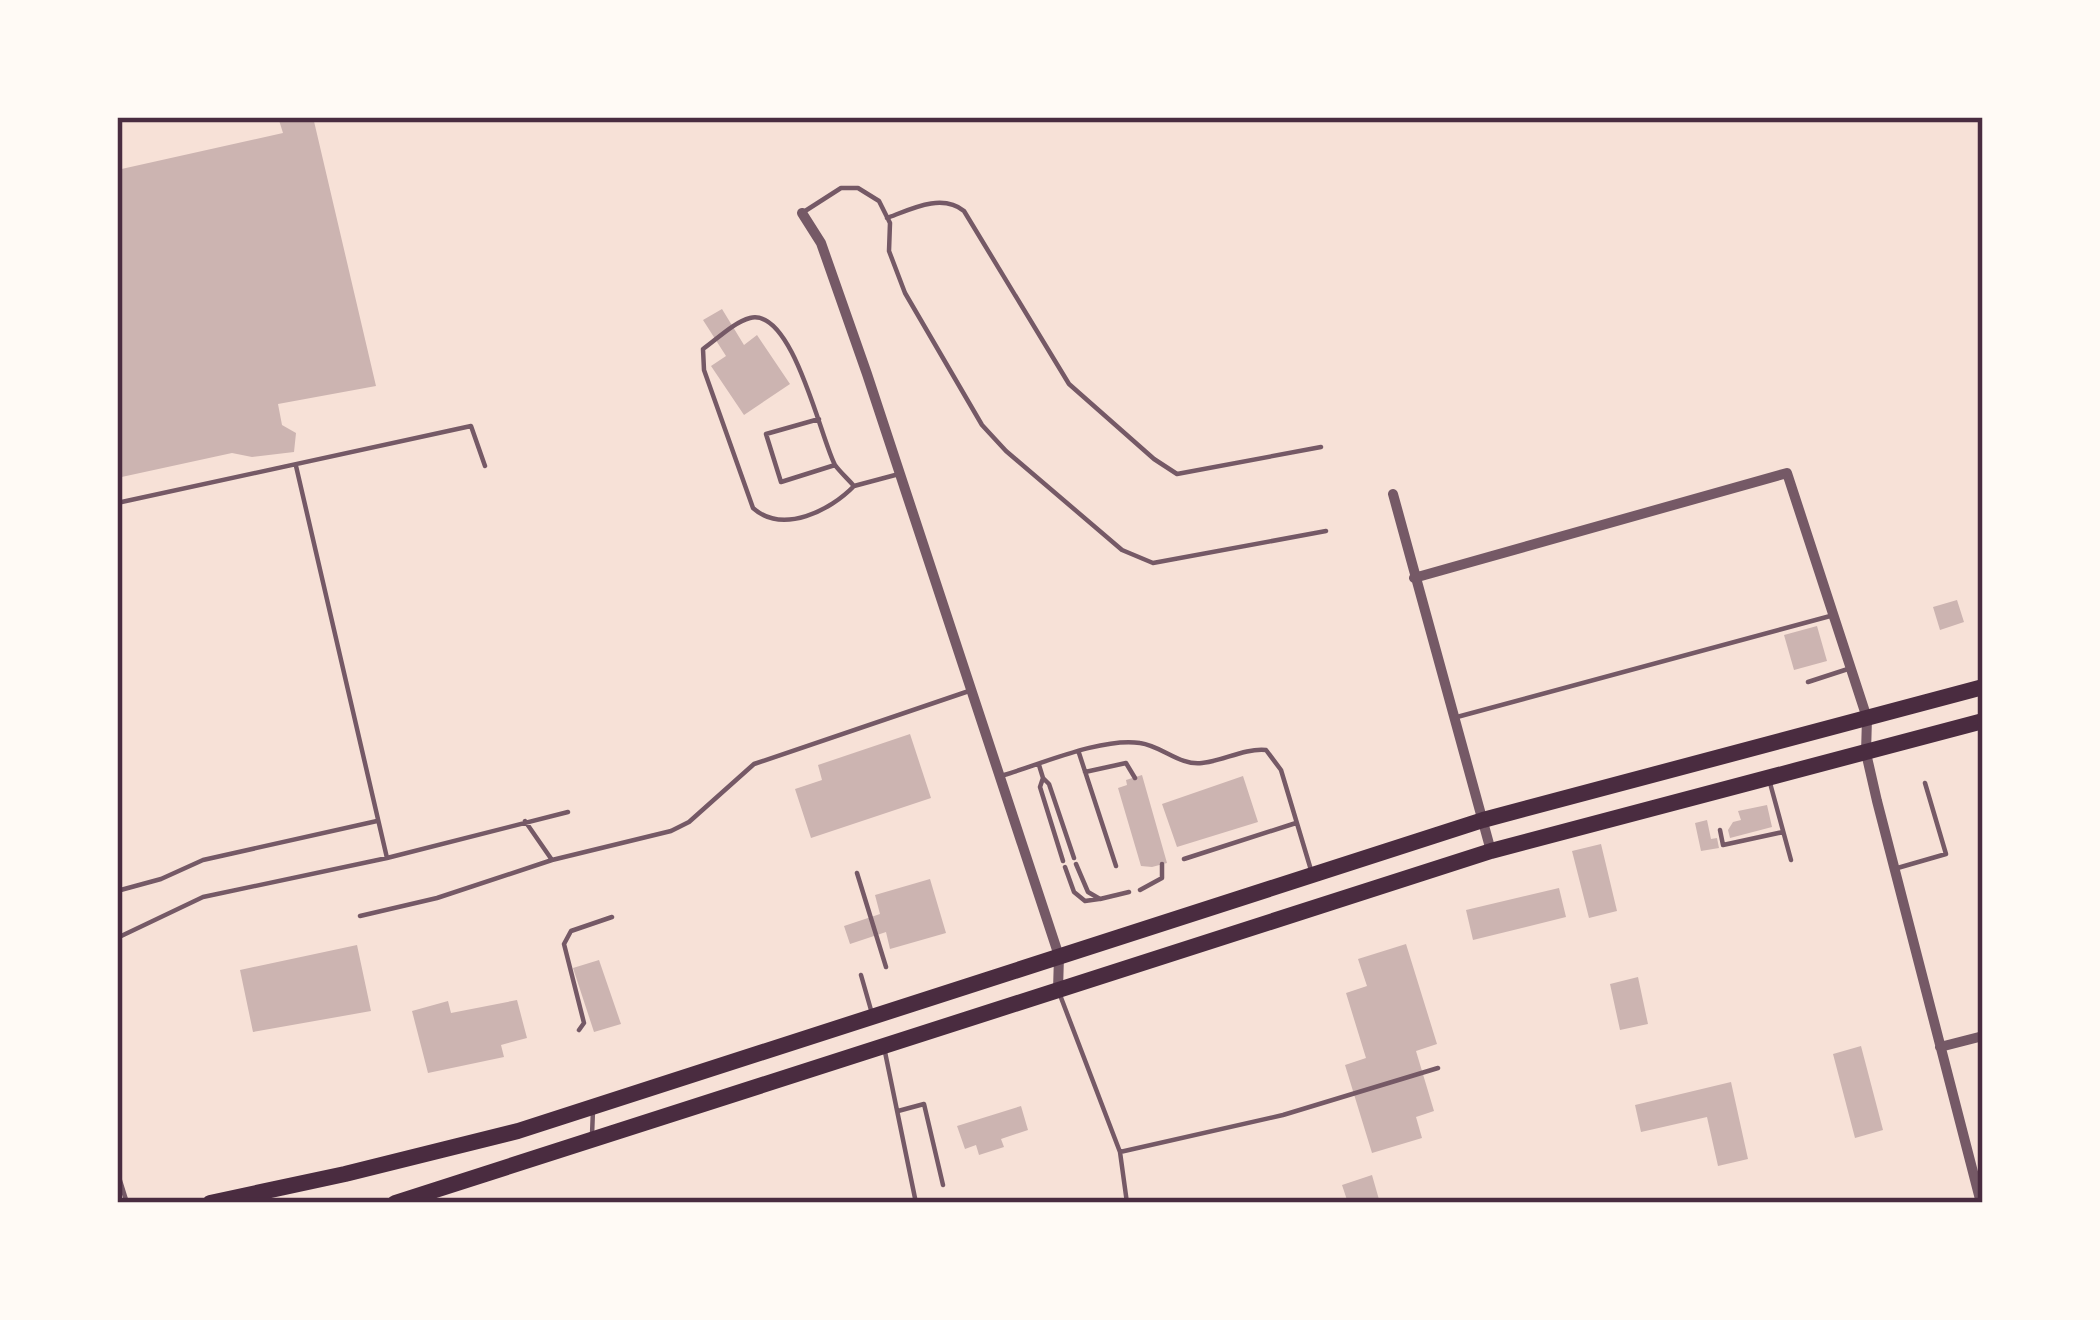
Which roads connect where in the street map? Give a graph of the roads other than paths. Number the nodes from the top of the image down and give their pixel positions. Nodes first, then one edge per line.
1 (802, 213) joint
2 (887, 218) junction
3 (819, 419) junction
4 (1321, 447) dead end
5 (295, 464) junction
6 (835, 465) junction
7 (485, 466) dead end
8 (899, 474) junction
9 (854, 486) junction
10 (1393, 494) dead end
11 (117, 503) edge
12 (1326, 531) dead end
13 (1414, 578) junction
14 (1834, 615) junction
15 (1851, 668) junction
16 (1808, 682) dead end
17 (1983, 687) edge
18 (969, 691) junction
19 (1454, 717) junction
20 (1867, 718) junction
21 (1983, 721) edge
22 (1079, 753) junction
23 (1866, 753) junction
24 (1039, 765) junction
25 (1085, 772) junction
26 (998, 777) junction
27 (1043, 778) junction
28 (1135, 778) dead end
29 (1768, 778) junction
30 (1924, 784) dead end
31 (568, 812) dead end
32 (379, 820) junction
33 (1483, 820) junction
34 (525, 821) junction
35 (1297, 823) junction
36 (1720, 830) dead end
37 (1783, 832) junction
38 (1491, 851) junction
39 (387, 858) junction
40 (1184, 859) dead end
41 (552, 860) junction
42 (1790, 860) dead end
43 (1162, 864) dead end
44 (1116, 866) dead end
45 (1894, 869) junction
46 (857, 873) dead end
47 (1312, 873) junction
48 (1140, 890) dead end
49 (117, 891) edge
50 (1129, 892) dead end
51 (1100, 899) junction
52 (361, 916) dead end
53 (612, 916) dead end
54 (117, 938) edge
55 (1059, 956) junction
56 (886, 967) dead end
57 (861, 975) dead end
58 (1058, 990) junction
59 (873, 1016) junction
60 (578, 1030) dead end
61 (1983, 1036) edge
62 (884, 1047) junction
63 (1940, 1047) junction
64 (1438, 1068) dead end
65 (593, 1107) junction
66 (898, 1112) junction
67 (592, 1141) junction
68 (1120, 1152) junction
69 (117, 1171) edge
70 (943, 1185) dead end
71 (1982, 1201) edge
72 (127, 1203) edge
73 (211, 1203) edge
74 (395, 1203) edge
75 (916, 1203) edge
76 (1127, 1203) edge

1 - 2 lane
1 - 8 street
2 - 4 lane
2 - 12 lane
3 - 6 lane
3 - 6 lane
3 - 9 lane
5 - 7 lane
5 - 11 lane
5 - 32 lane
6 - 9 lane
8 - 9 lane
8 - 18 street
10 - 13 street
13 - 14 street
13 - 19 street
14 - 15 street
14 - 19 lane
15 - 16 lane
15 - 20 street
17 - 20 main road
18 - 26 street
18 - 41 lane
19 - 33 street
20 - 23 street
20 - 33 main road
21 - 23 main road
22 - 24 lane
22 - 25 lane
22 - 35 lane
23 - 29 main road
23 - 45 street
24 - 26 lane
24 - 27 lane
25 - 28 lane
25 - 44 lane
26 - 55 street
27 - 51 lane
27 - 51 lane
29 - 37 lane
29 - 38 main road
30 - 45 lane
31 - 34 lane
32 - 39 lane
32 - 49 lane
33 - 38 street
33 - 47 main road
34 - 39 lane
34 - 41 lane
35 - 40 lane
35 - 47 lane
36 - 37 lane
37 - 42 lane
38 - 58 main road
39 - 54 lane
41 - 52 lane
43 - 48 lane
45 - 63 street
46 - 56 lane
47 - 55 main road
50 - 51 lane
53 - 60 lane
55 - 58 street
55 - 59 main road
57 - 59 lane
58 - 62 main road
58 - 68 lane
59 - 65 main road
61 - 63 street
62 - 66 lane
62 - 67 main road
63 - 71 street
64 - 68 lane
65 - 67 lane
65 - 73 main road
66 - 70 lane
66 - 75 lane
67 - 74 main road
68 - 76 lane
69 - 72 lane

